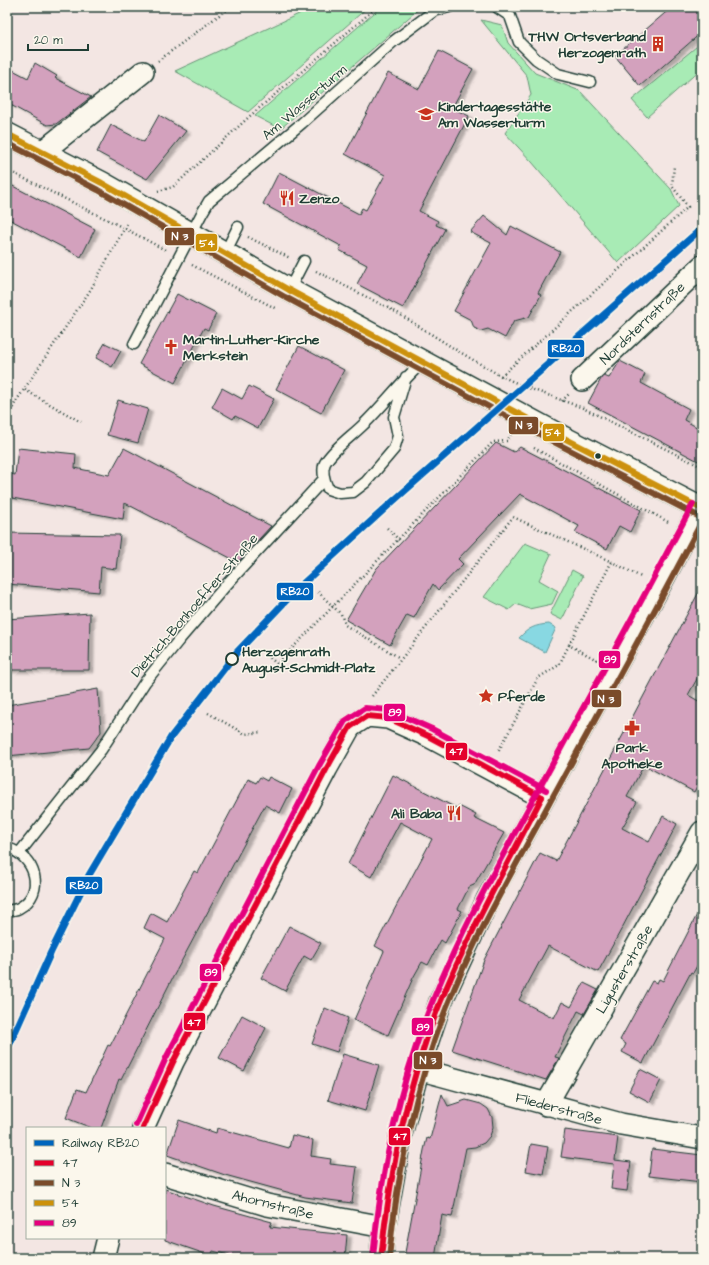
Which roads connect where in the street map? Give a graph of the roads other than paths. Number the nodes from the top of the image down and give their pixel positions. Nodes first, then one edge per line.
1 (449, 7) edge
2 (494, 7) edge
3 (499, 7) edge
4 (143, 72) road end
5 (590, 82) dead end
6 (7, 134) edge
7 (42, 152) junction
8 (237, 229) road end
9 (191, 234) junction
10 (225, 253) junction
11 (303, 263) road end
12 (702, 266) edge
13 (289, 290) junction
14 (134, 344) dead end
15 (423, 362) junction
16 (406, 377) junction
17 (582, 380) dead end
18 (324, 479) junction
19 (701, 507) edge
20 (542, 797) junction
21 (702, 832) edge
22 (7, 848) edge
23 (20, 852) junction
24 (7, 911) edge
25 (418, 1069) junction
26 (546, 1105) junction
27 (143, 1127) edge
28 (702, 1138) edge
29 (166, 1174) edge
30 (384, 1227) junction
31 (108, 1239) edge
32 (103, 1258) edge
33 (381, 1258) edge

1 - 9 lane, Am Wasserturm
2 - 3 lane
3 - 5 lane
4 - 7 street
6 - 7 main road
7 - 9 main road
8 - 10 lane
9 - 10 main road
9 - 14 lane, Am Wasserturm
10 - 13 main road
11 - 13 lane
12 - 17 street, Nordsternstraße
13 - 15 main road
15 - 16 lane
15 - 19 main road
16 - 18 lane
16 - 18 lane
18 - 23 lane, Dietrich-Bonhoeffer-Straße
19 - 20 main road
20 - 25 main road
20 - 27 street
21 - 26 street, Ligusterstraße
22 - 23 lane
23 - 24 lane
25 - 26 street, Fliederstraße
25 - 30 main road
26 - 28 street, Fliederstraße
29 - 30 street, Ahornstraße
30 - 33 main road
31 - 32 street

